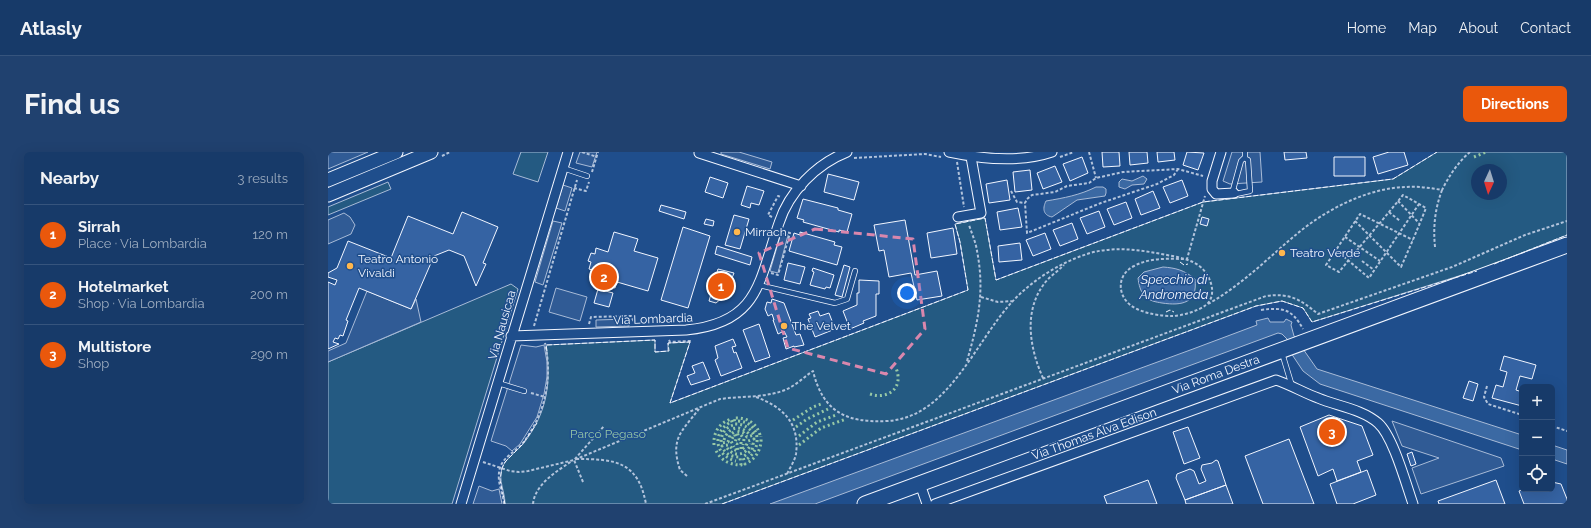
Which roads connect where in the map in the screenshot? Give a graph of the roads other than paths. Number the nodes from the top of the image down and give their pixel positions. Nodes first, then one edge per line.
1 (396, 152) edge
2 (431, 152) edge
3 (568, 152) edge
4 (1052, 152) edge
5 (1220, 152) edge
6 (1245, 152) edge
7 (699, 153) dead end
8 (849, 155) edge
9 (947, 155) edge
10 (971, 157) junction
11 (1245, 158) junction
12 (563, 168) junction
13 (587, 176) dead end
14 (328, 180) edge
15 (801, 186) junction
16 (1234, 193) junction
17 (328, 195) edge
18 (962, 214) road end
19 (1567, 245) edge
20 (855, 271) dead end
21 (762, 286) junction
22 (516, 321) junction
23 (531, 334) junction
24 (511, 336) junction
25 (1284, 350) junction
26 (498, 383) junction
27 (1292, 386) junction
28 (524, 391) dead end
29 (920, 484) junction
30 (461, 504) edge
31 (865, 504) edge
32 (927, 504) edge
33 (936, 504) edge
34 (1413, 504) edge

1 - 14 street
2 - 17 street
3 - 12 street, Via Nausicaa
4 - 10 street
5 - 16 street
6 - 11 lane
7 - 15 street
8 - 15 street, Via Lombardia
9 - 10 street
10 - 18 street
11 - 16 lane
11 - 16 lane
12 - 13 lane
12 - 22 street, Via Nausicaa
15 - 21 street, Via Lombardia
19 - 25 main road, Via Roma Destra
20 - 21 lane
21 - 23 street, Via Lombardia
22 - 23 street
22 - 24 street, Via Nausicaa
23 - 24 street, Via Lombardia
24 - 26 street, Via Nausicaa
25 - 27 lane
25 - 29 main road, Via Roma Destra
26 - 28 lane
26 - 30 street, Via Nausicaa
27 - 33 street, Via Thomas Alva Edison
27 - 34 street, Via Thomas Alva Edison
29 - 31 main road, Via Roma Destra
29 - 32 street

